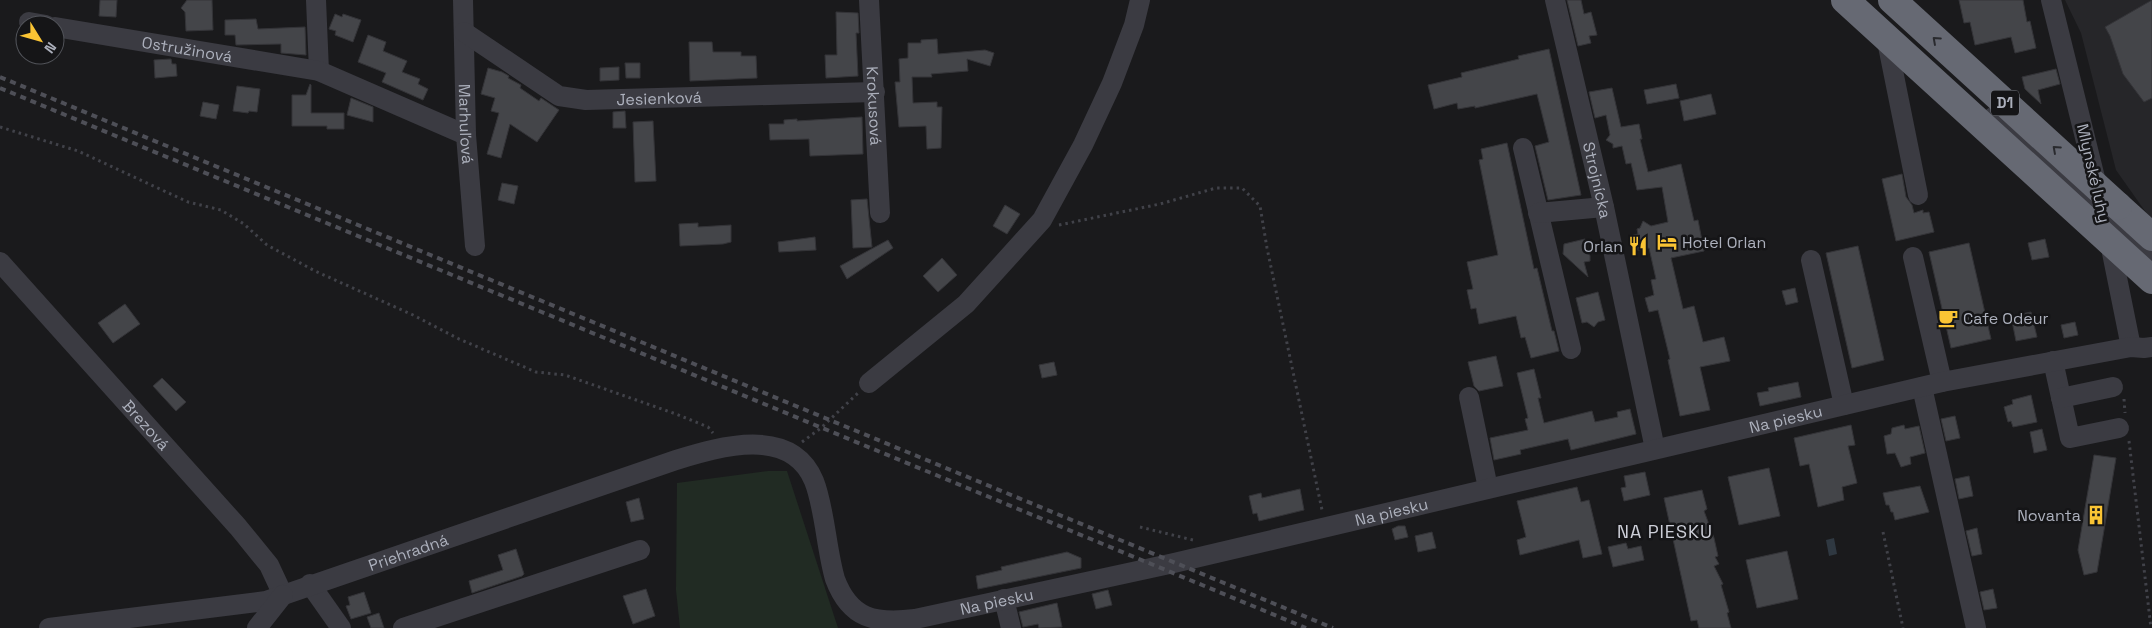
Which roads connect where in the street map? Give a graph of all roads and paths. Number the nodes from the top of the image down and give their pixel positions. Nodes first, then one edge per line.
1 (316, 0) edge
2 (463, 0) edge
3 (869, 0) edge
4 (1140, 0) edge
5 (1555, 0) edge
6 (1846, 0) edge
7 (1861, 0) edge
8 (2051, 0) edge
9 (1887, 10) edge
10 (65, 28) edge
11 (464, 32) junction
12 (319, 71) junction
13 (875, 92) junction
14 (0, 126) edge
15 (466, 135) junction
16 (1523, 148) dead end
17 (1918, 195) dead end
18 (1604, 207) junction
19 (1538, 212) junction
20 (880, 213) dead end
21 (2104, 215) junction
22 (1042, 220) junction
23 (2152, 237) edge
24 (475, 246) dead end
25 (1913, 257) dead end
26 (2152, 259) edge
27 (1811, 260) dead end
28 (0, 262) edge
29 (2152, 280) edge
30 (2131, 346) junction
31 (2152, 347) edge
32 (1571, 349) dead end
33 (2053, 361) junction
34 (1942, 382) junction
35 (869, 383) joint
36 (1922, 387) junction
37 (2118, 389) joint
38 (1470, 397) dead end
39 (2061, 398) junction
40 (1844, 405) junction
41 (2124, 429) junction
42 (759, 444) joint
43 (724, 447) junction
44 (1655, 449) junction
45 (788, 452) junction
46 (1488, 488) junction
47 (1325, 526) junction
48 (1140, 527) dead end
49 (1883, 532) dead end
50 (1197, 541) dead end
51 (640, 550) dead end
52 (297, 589) junction
53 (1004, 599) junction
54 (50, 628) edge
55 (257, 628) edge
56 (325, 628) edge
57 (341, 628) edge
58 (403, 628) edge
59 (1011, 628) edge
60 (1903, 628) edge
61 (1976, 628) edge
62 (2151, 628) edge

1 - 12 street
2 - 11 street, Marhuľová
3 - 13 street, Krokusová
4 - 22 street
5 - 18 street, Strojnícka
6 - 29 highway, D1, bridge
7 - 9 street
8 - 21 street, Mlynské luhy
9 - 17 street
9 - 21 street
23 -> 9 highway, D1, bridge
10 - 12 street, Ostružinová
11 - 13 street, Jesienková
11 - 15 street, Marhuľová
12 - 15 street, Ostružinová
13 - 20 street, Krokusová
14 - 43 path
15 - 24 street, Marhuľová
16 - 19 street
18 - 19 street
18 - 44 street, Strojnícka
19 - 32 street
21 - 26 street
21 - 30 street, Mlynské luhy
22 - 35 street
22 - 47 path
25 - 34 street
27 - 40 street
28 - 52 street, Brezová
30 - 31 street, Na piesku
30 - 33 street, Na piesku
33 - 34 street, Na piesku
33 - 39 street
34 - 36 street, Na piesku
35 - 45 path
36 - 40 street, Na piesku
36 - 61 street
37 - 39 street
37 - 41 path
38 - 46 street
39 - 41 street
40 - 44 street, Na piesku
41 - 62 path
42 - 43 street, Priehradná
42 - 45 street, Na piesku
43 - 52 street, Priehradná
44 - 46 street, Na piesku
45 - 53 street, Na piesku
46 - 47 street, Na piesku
47 - 53 street, Na piesku
48 - 50 path
49 - 60 path
51 - 58 street
52 - 54 street, Priehradná
52 - 55 street
52 - 56 street
52 - 57 street
53 - 59 street

